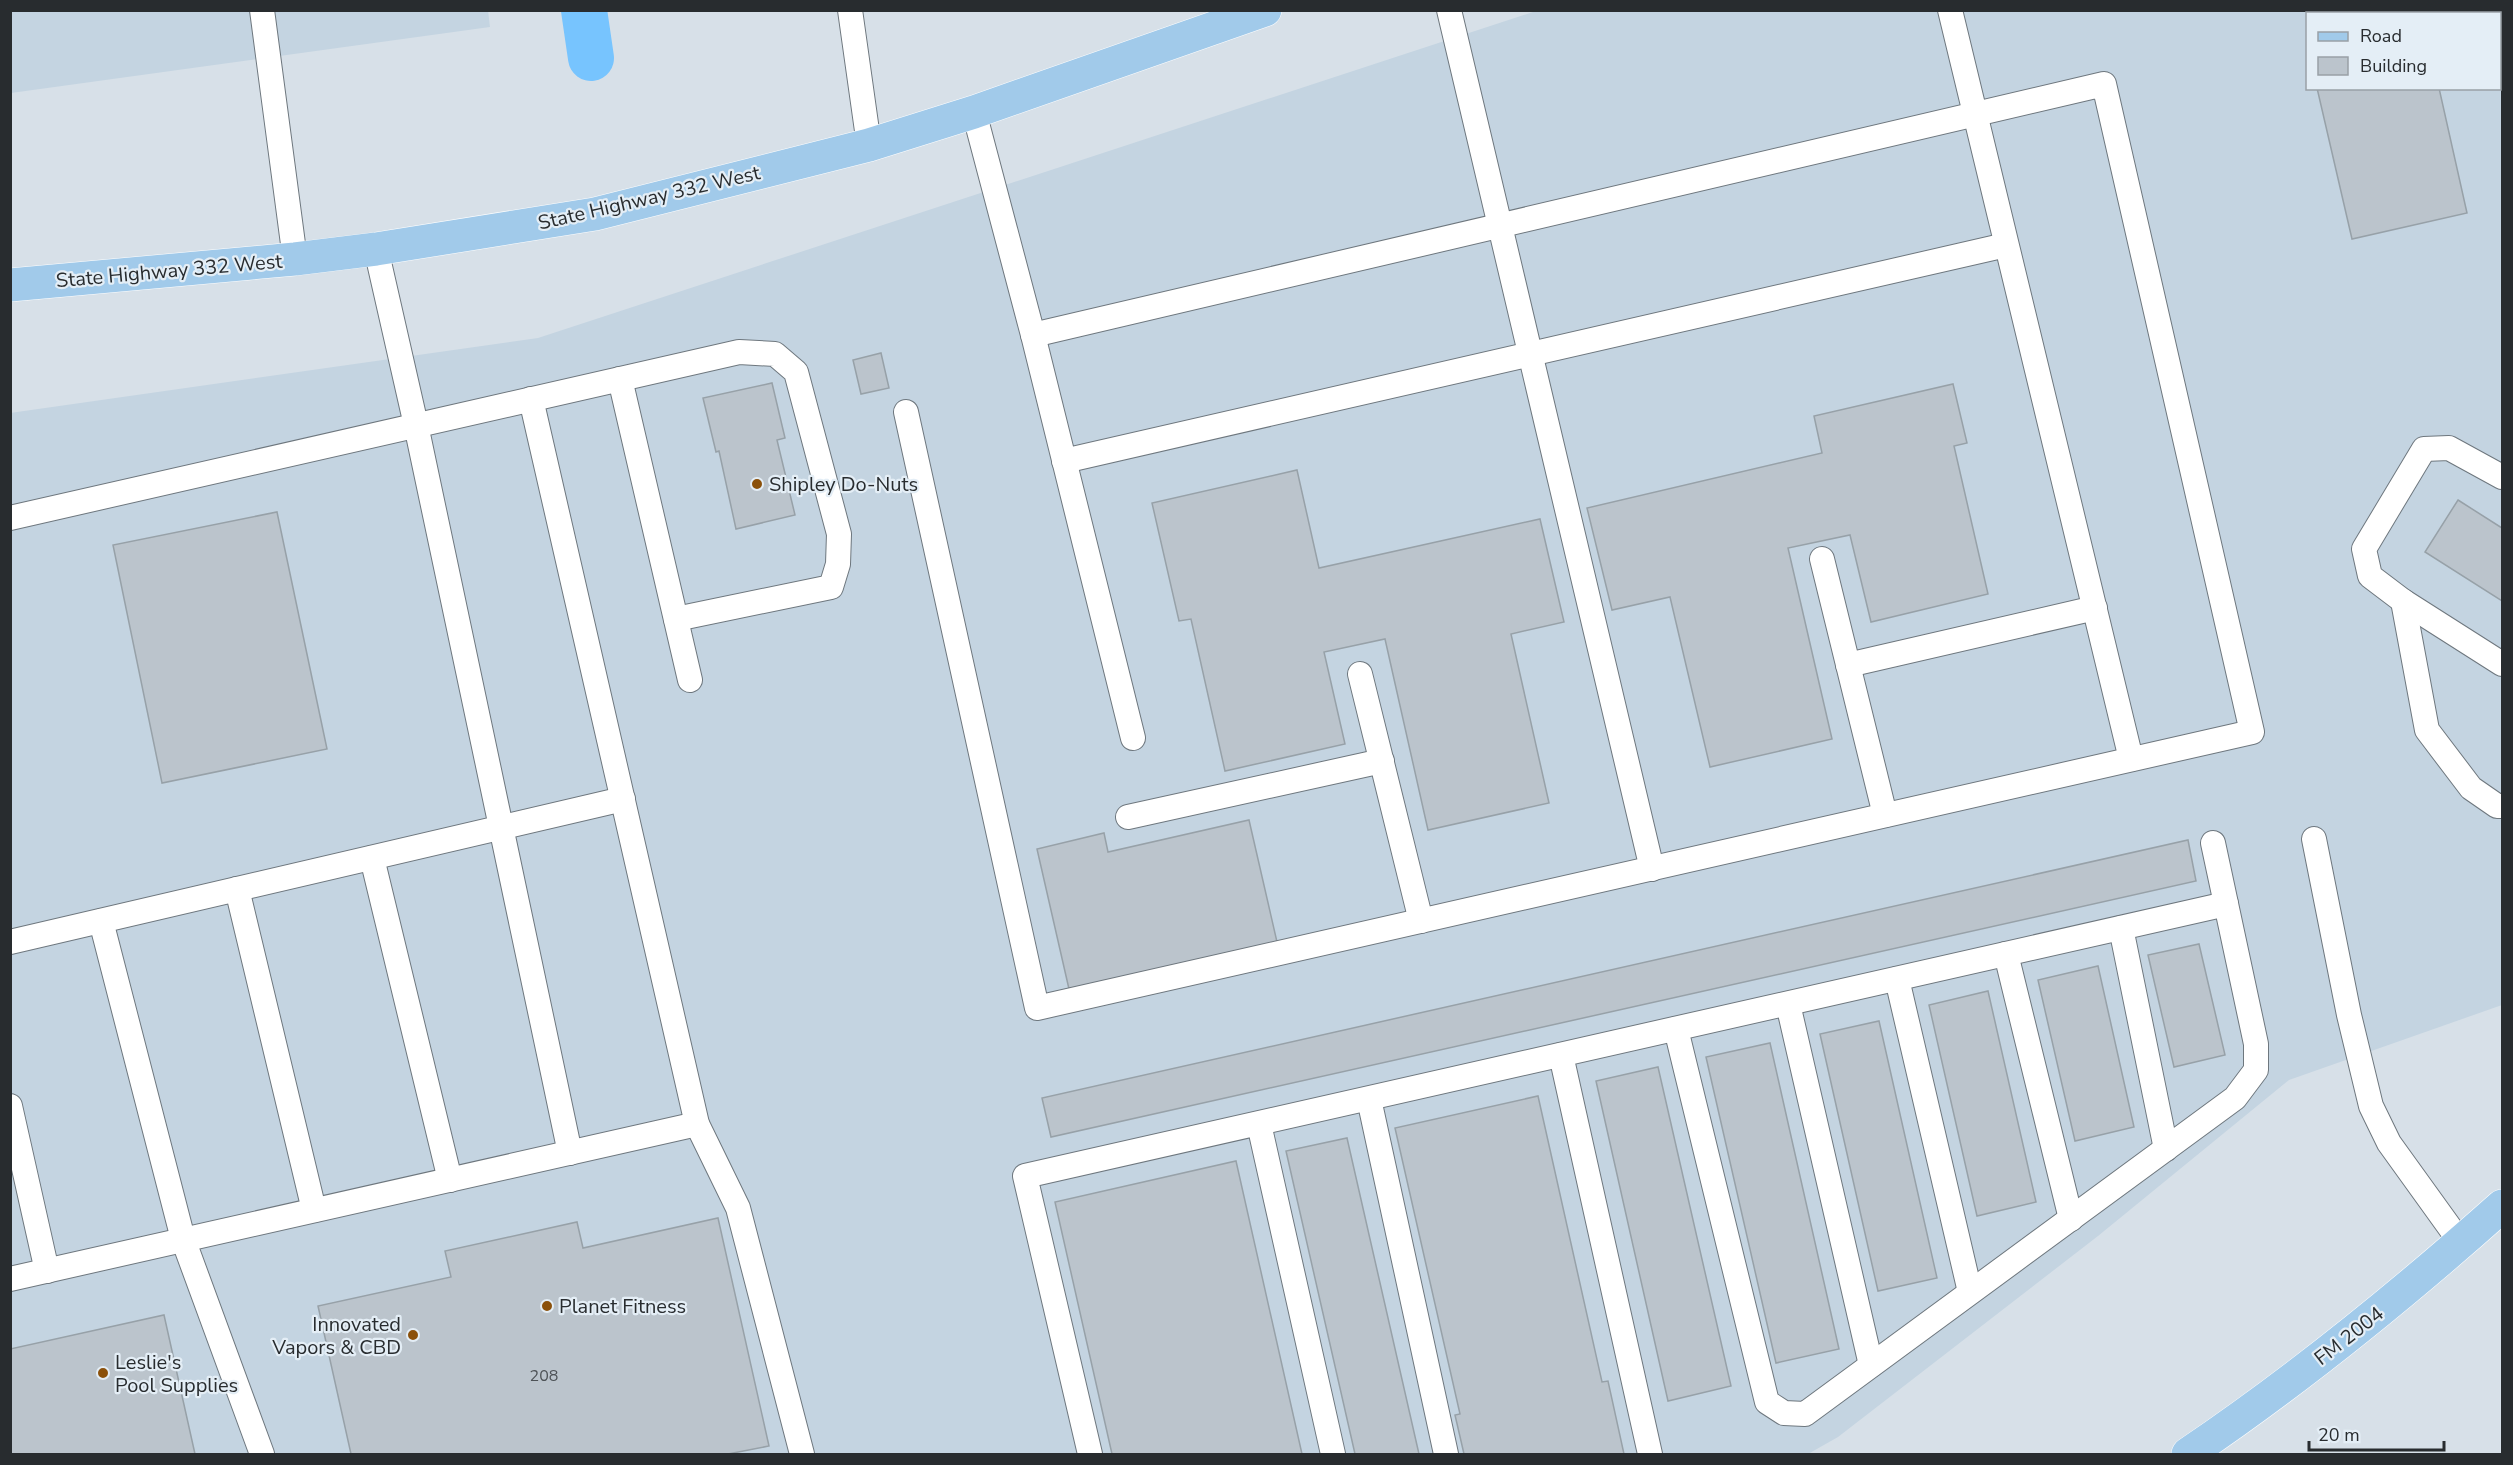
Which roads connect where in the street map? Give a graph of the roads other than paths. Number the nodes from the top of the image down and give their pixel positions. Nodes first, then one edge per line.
1 (262, 10) edge
2 (850, 10) edge
3 (1265, 10) edge
4 (1449, 10) edge
5 (1950, 10) edge
6 (1232, 17) edge
7 (974, 112) junction
8 (1975, 115) junction
9 (869, 145) junction
10 (1501, 226) junction
11 (2006, 245) junction
12 (376, 249) junction
13 (295, 259) junction
14 (10, 285) edge
15 (1033, 335) junction
16 (1531, 354) junction
17 (620, 379) junction
18 (531, 399) junction
19 (906, 412) dead end
20 (416, 425) junction
21 (1064, 461) junction
22 (2499, 467) edge
23 (10, 518) edge
24 (1822, 559) dead end
25 (2403, 601) junction
26 (2095, 608) junction
27 (676, 620) junction
28 (2502, 664) edge
29 (1848, 665) junction
30 (1360, 674) dead end
31 (690, 680) dead end
32 (1133, 738) dead end
33 (2131, 759) junction
34 (1382, 761) junction
35 (622, 799) junction
36 (2502, 807) edge
37 (1885, 816) junction
38 (1128, 817) dead end
39 (501, 827) junction
40 (2314, 839) dead end
41 (2213, 843) dead end
42 (372, 858) junction
43 (1652, 869) junction
44 (237, 889) junction
45 (2226, 904) junction
46 (101, 921) junction
47 (1421, 921) junction
48 (2121, 928) junction
49 (10, 942) edge
50 (2006, 954) junction
51 (1897, 979) junction
52 (1788, 1004) junction
53 (1676, 1029) junction
54 (1561, 1055) junction
55 (1369, 1099) junction
56 (10, 1106) edge
57 (697, 1124) junction
58 (1259, 1124) junction
59 (2166, 1149) junction
60 (570, 1153) junction
61 (450, 1180) junction
62 (2502, 1206) edge
63 (314, 1210) junction
64 (2071, 1219) junction
65 (183, 1239) junction
66 (2461, 1243) junction
67 (47, 1271) junction
68 (10, 1279) edge
69 (1970, 1292) junction
70 (1871, 1365) junction
71 (262, 1455) edge
72 (802, 1455) edge
73 (1090, 1455) edge
74 (1333, 1455) edge
75 (1446, 1455) edge
76 (1650, 1455) edge
77 (2188, 1455) edge

1 - 13 lane
2 - 9 lane
3 - 6 main road, State Highway 332 West
4 - 10 lane
5 - 8 lane
6 - 7 main road, State Highway 332 West
7 - 9 main road, State Highway 332 West
7 - 15 lane
8 - 10 lane
8 - 11 lane
8 - 33 lane
9 - 12 main road, State Highway 332 West
10 - 15 lane
10 - 16 lane
11 - 16 lane
11 - 26 lane
12 - 13 main road, State Highway 332 West
12 - 20 lane
13 - 14 main road, State Highway 332 West
15 - 21 lane
16 - 21 lane
16 - 43 lane
17 - 18 lane
17 - 27 lane
17 - 27 lane
18 - 20 lane
18 - 35 lane
19 - 47 lane
20 - 23 lane
20 - 39 lane
21 - 32 lane
22 - 25 lane
24 - 29 lane
25 - 28 lane
25 - 36 lane
26 - 29 lane
26 - 33 lane
27 - 31 lane
29 - 37 lane
30 - 34 lane
33 - 37 lane
34 - 38 lane
34 - 47 lane
35 - 39 lane
35 - 57 lane
37 - 43 lane
39 - 42 lane
39 - 60 lane
40 - 66 lane
41 - 45 lane
42 - 44 lane
42 - 61 lane
43 - 47 lane
44 - 46 lane
44 - 63 lane
45 - 48 lane
45 - 59 lane
46 - 49 lane
46 - 65 lane
48 - 50 lane
48 - 59 lane
50 - 51 lane
50 - 64 lane
51 - 52 lane
51 - 69 lane
52 - 53 lane
52 - 70 lane
53 - 54 lane
53 - 70 lane
54 - 55 lane
54 - 76 lane
55 - 58 lane
55 - 75 lane
56 - 67 lane
57 - 60 lane
57 - 72 lane
58 - 73 lane
58 - 74 lane
59 - 64 lane
60 - 61 lane
61 - 63 lane
62 - 66 main road, FM 2004 / FM 2004
63 - 65 lane
64 - 69 lane
65 - 67 lane
65 - 71 lane
66 - 77 main road, FM 2004 / FM 2004
67 - 68 lane
69 - 70 lane

